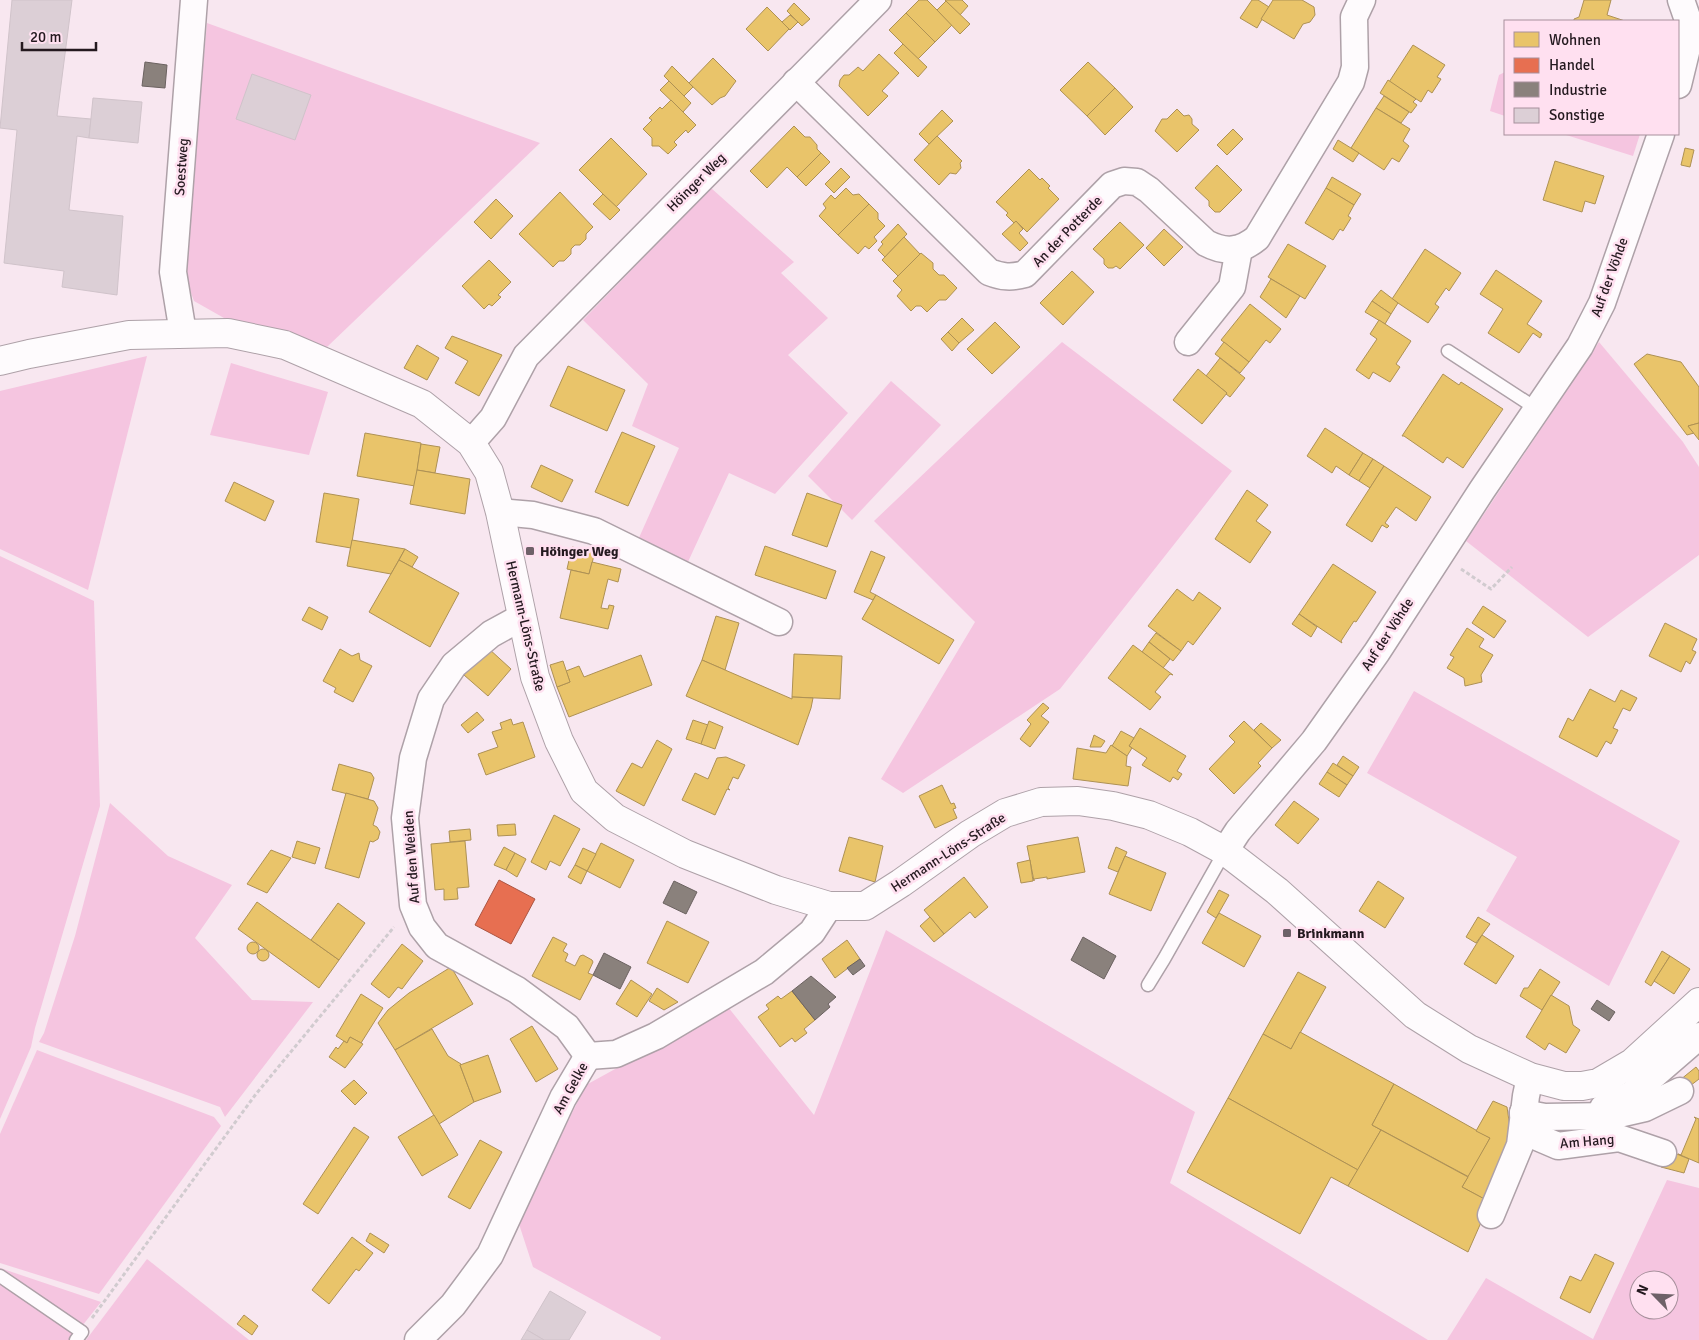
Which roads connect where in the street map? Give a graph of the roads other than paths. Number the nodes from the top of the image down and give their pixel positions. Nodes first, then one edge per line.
1 (194, 0) edge
2 (878, 0) edge
3 (1681, 0) edge
4 (1357, 2) edge
5 (1679, 81) edge
6 (796, 82) junction
7 (1661, 135) edge
8 (1239, 249) junction
9 (183, 333) junction
10 (1188, 342) dead end
11 (1448, 351) dead end
12 (0, 361) edge
13 (1537, 409) junction
14 (471, 443) junction
15 (500, 512) junction
16 (522, 618) junction
17 (779, 622) dead end
18 (1226, 851) junction
19 (829, 906) junction
20 (1148, 985) dead end
21 (1699, 1002) edge
22 (1699, 1036) edge
23 (588, 1056) junction
24 (1530, 1078) junction
25 (1680, 1091) dead end
26 (1524, 1113) junction
27 (1589, 1116) junction
28 (1663, 1153) dead end
29 (1491, 1215) dead end
30 (0, 1276) edge
31 (79, 1336) edge
32 (418, 1340) edge

1 - 9 street, Soestweg
2 - 6 street, Höinger Weg
3 - 5 street
4 - 8 street
6 - 8 street, An der Potterde
6 - 14 street, Höinger Weg
7 - 13 street, Auf der Vöhde
8 - 10 street
9 - 12 street, Hermann-Löns-Straße
9 - 14 street, Hermann-Löns-Straße
11 - 13 lane
13 - 18 street, Auf der Vöhde
14 - 15 street, Hermann-Löns-Straße
15 - 16 street, Hermann-Löns-Straße
15 - 17 street
16 - 19 street, Hermann-Löns-Straße
16 - 23 street, Auf den Weiden
18 - 19 street, Hermann-Löns-Straße
18 - 20 lane
18 - 24 street, Hermann-Löns-Straße
19 - 23 street, Am Gelke
21 - 24 street, Hermann-Löns-Straße
22 - 27 street, Am Hang
23 - 32 street, Am Gelke
24 - 26 street
25 - 27 street, Am Hang
26 - 27 street, Am Hang
26 - 28 street, Am Hang
26 - 29 street
30 - 31 lane

